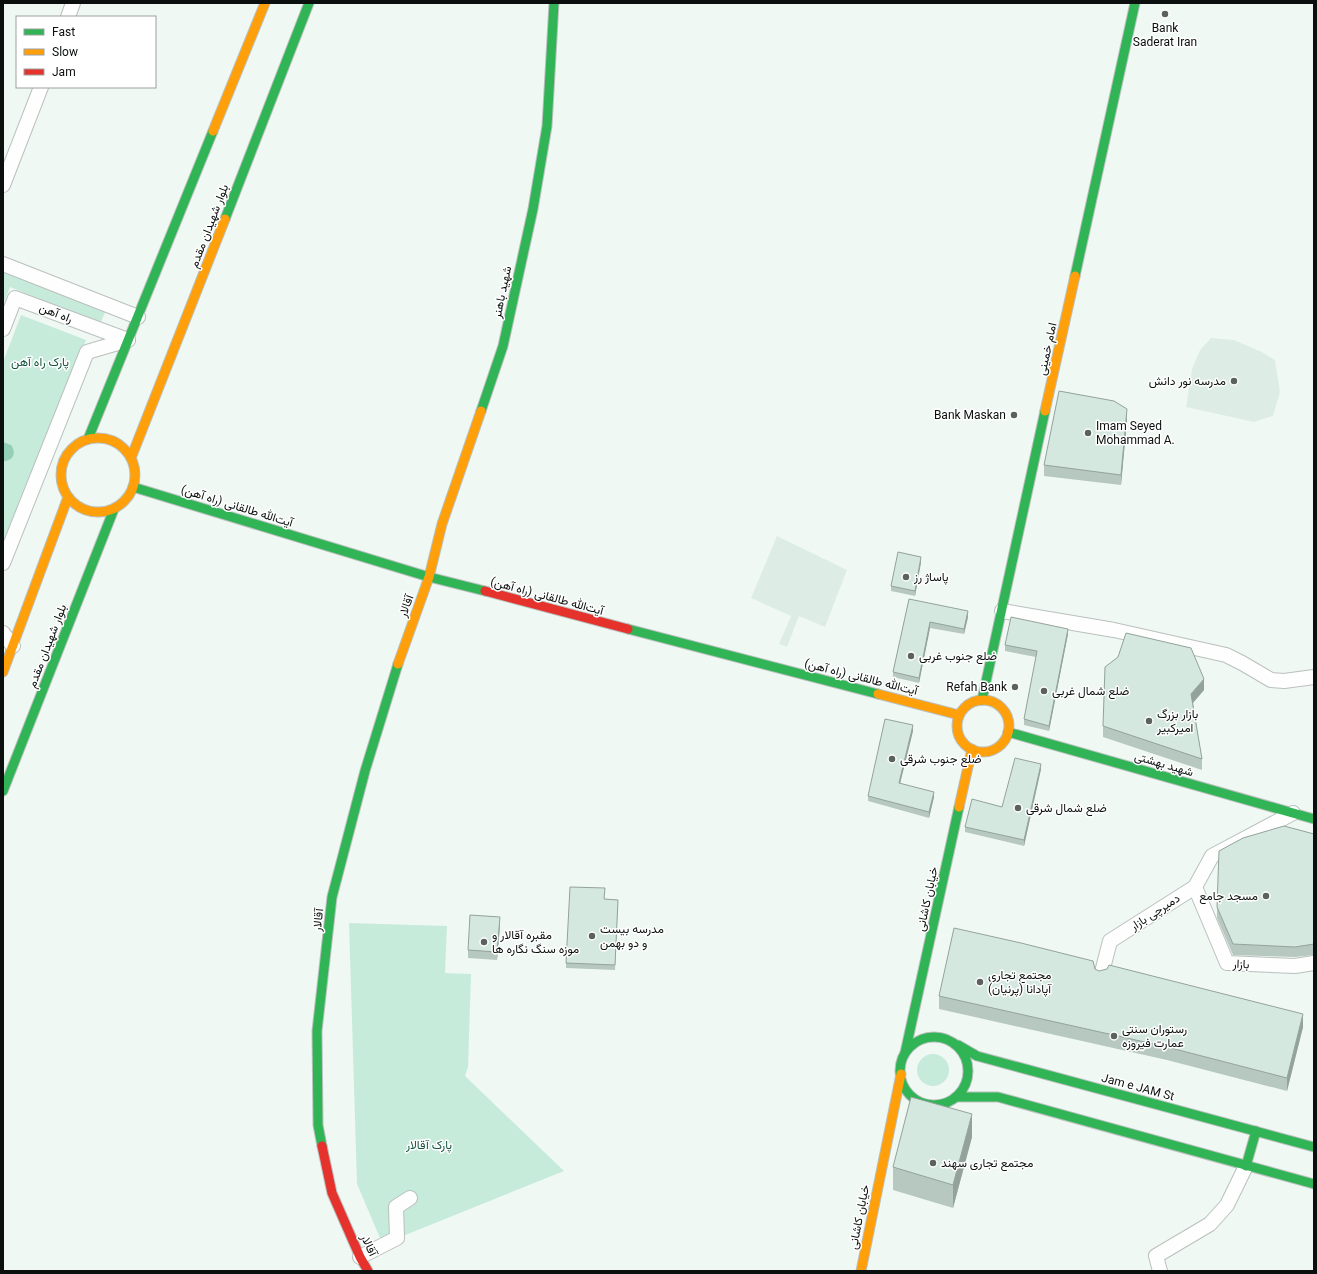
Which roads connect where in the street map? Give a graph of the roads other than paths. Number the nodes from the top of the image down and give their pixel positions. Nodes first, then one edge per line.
1 (73, 3) edge
2 (265, 3) edge
3 (309, 3) edge
4 (554, 3) edge
5 (1135, 3) edge
6 (68, 16) edge
7 (41, 88) edge
8 (3, 185) edge
9 (3, 264) edge
10 (138, 317) junction
11 (3, 329) edge
12 (128, 340) junction
13 (88, 439) junction
14 (131, 458) junction
15 (133, 487) junction
16 (68, 497) junction
17 (114, 509) junction
18 (3, 563) edge
19 (429, 577) junction
20 (1002, 611) junction
21 (3, 633) edge
22 (8, 644) edge
23 (3, 669) edge
24 (1314, 677) edge
25 (982, 700) junction
26 (959, 715) junction
27 (1008, 732) junction
28 (972, 749) junction
29 (3, 791) edge
30 (1293, 814) junction
31 (1314, 819) edge
32 (1195, 887) junction
33 (1314, 963) edge
34 (1101, 976) edge
35 (958, 1045) junction
36 (905, 1053) junction
37 (901, 1074) junction
38 (956, 1097) junction
39 (1256, 1131) junction
40 (1314, 1147) edge
41 (1246, 1166) junction
42 (1314, 1184) edge
43 (410, 1198) dead end
44 (360, 1257) junction
45 (368, 1271) edge
46 (861, 1271) edge
47 (1160, 1271) edge

1 - 6 street
2 - 10 street
3 - 14 street, بلوار شهیدان مقدم
4 - 19 street, شهید باهنر
5 - 20 street, امام خمینی
7 - 8 street
9 - 10 street
10 - 12 street
11 - 12 street, راه آهن
12 - 13 street
12 - 18 street
13 - 14 street
13 - 16 street
14 - 15 street
15 - 17 street
15 - 19 street, (راه آهن) آیت‌الله طالقانی
16 - 17 street
16 - 22 street
17 - 29 street, بلوار شهیدان مقدم
19 - 26 street, (راه آهن) آیت‌الله طالقانی
19 - 44 street, آقالار
20 - 24 street
20 - 25 street, امام خمینی
21 - 22 street
22 - 23 street
25 - 26 street
25 - 27 street
26 - 28 street
27 - 28 street
27 - 30 street, شهید بهشتی
28 - 36 street, خیابان کاشانی
30 - 31 street, شهید بهشتی
30 - 32 street, دمیرچی بازار
32 - 33 street, بازار
32 - 34 street, دمیرچی بازار
35 - 36 street
35 - 38 street
35 - 39 street, Jam e JAM St
36 - 37 street
37 - 38 street
37 - 46 street, خیابان کاشانی
38 - 41 street
39 - 40 street, Jam e JAM St
39 - 41 street
41 - 42 street
41 - 47 street
43 - 44 street
44 - 45 street, آقالار

